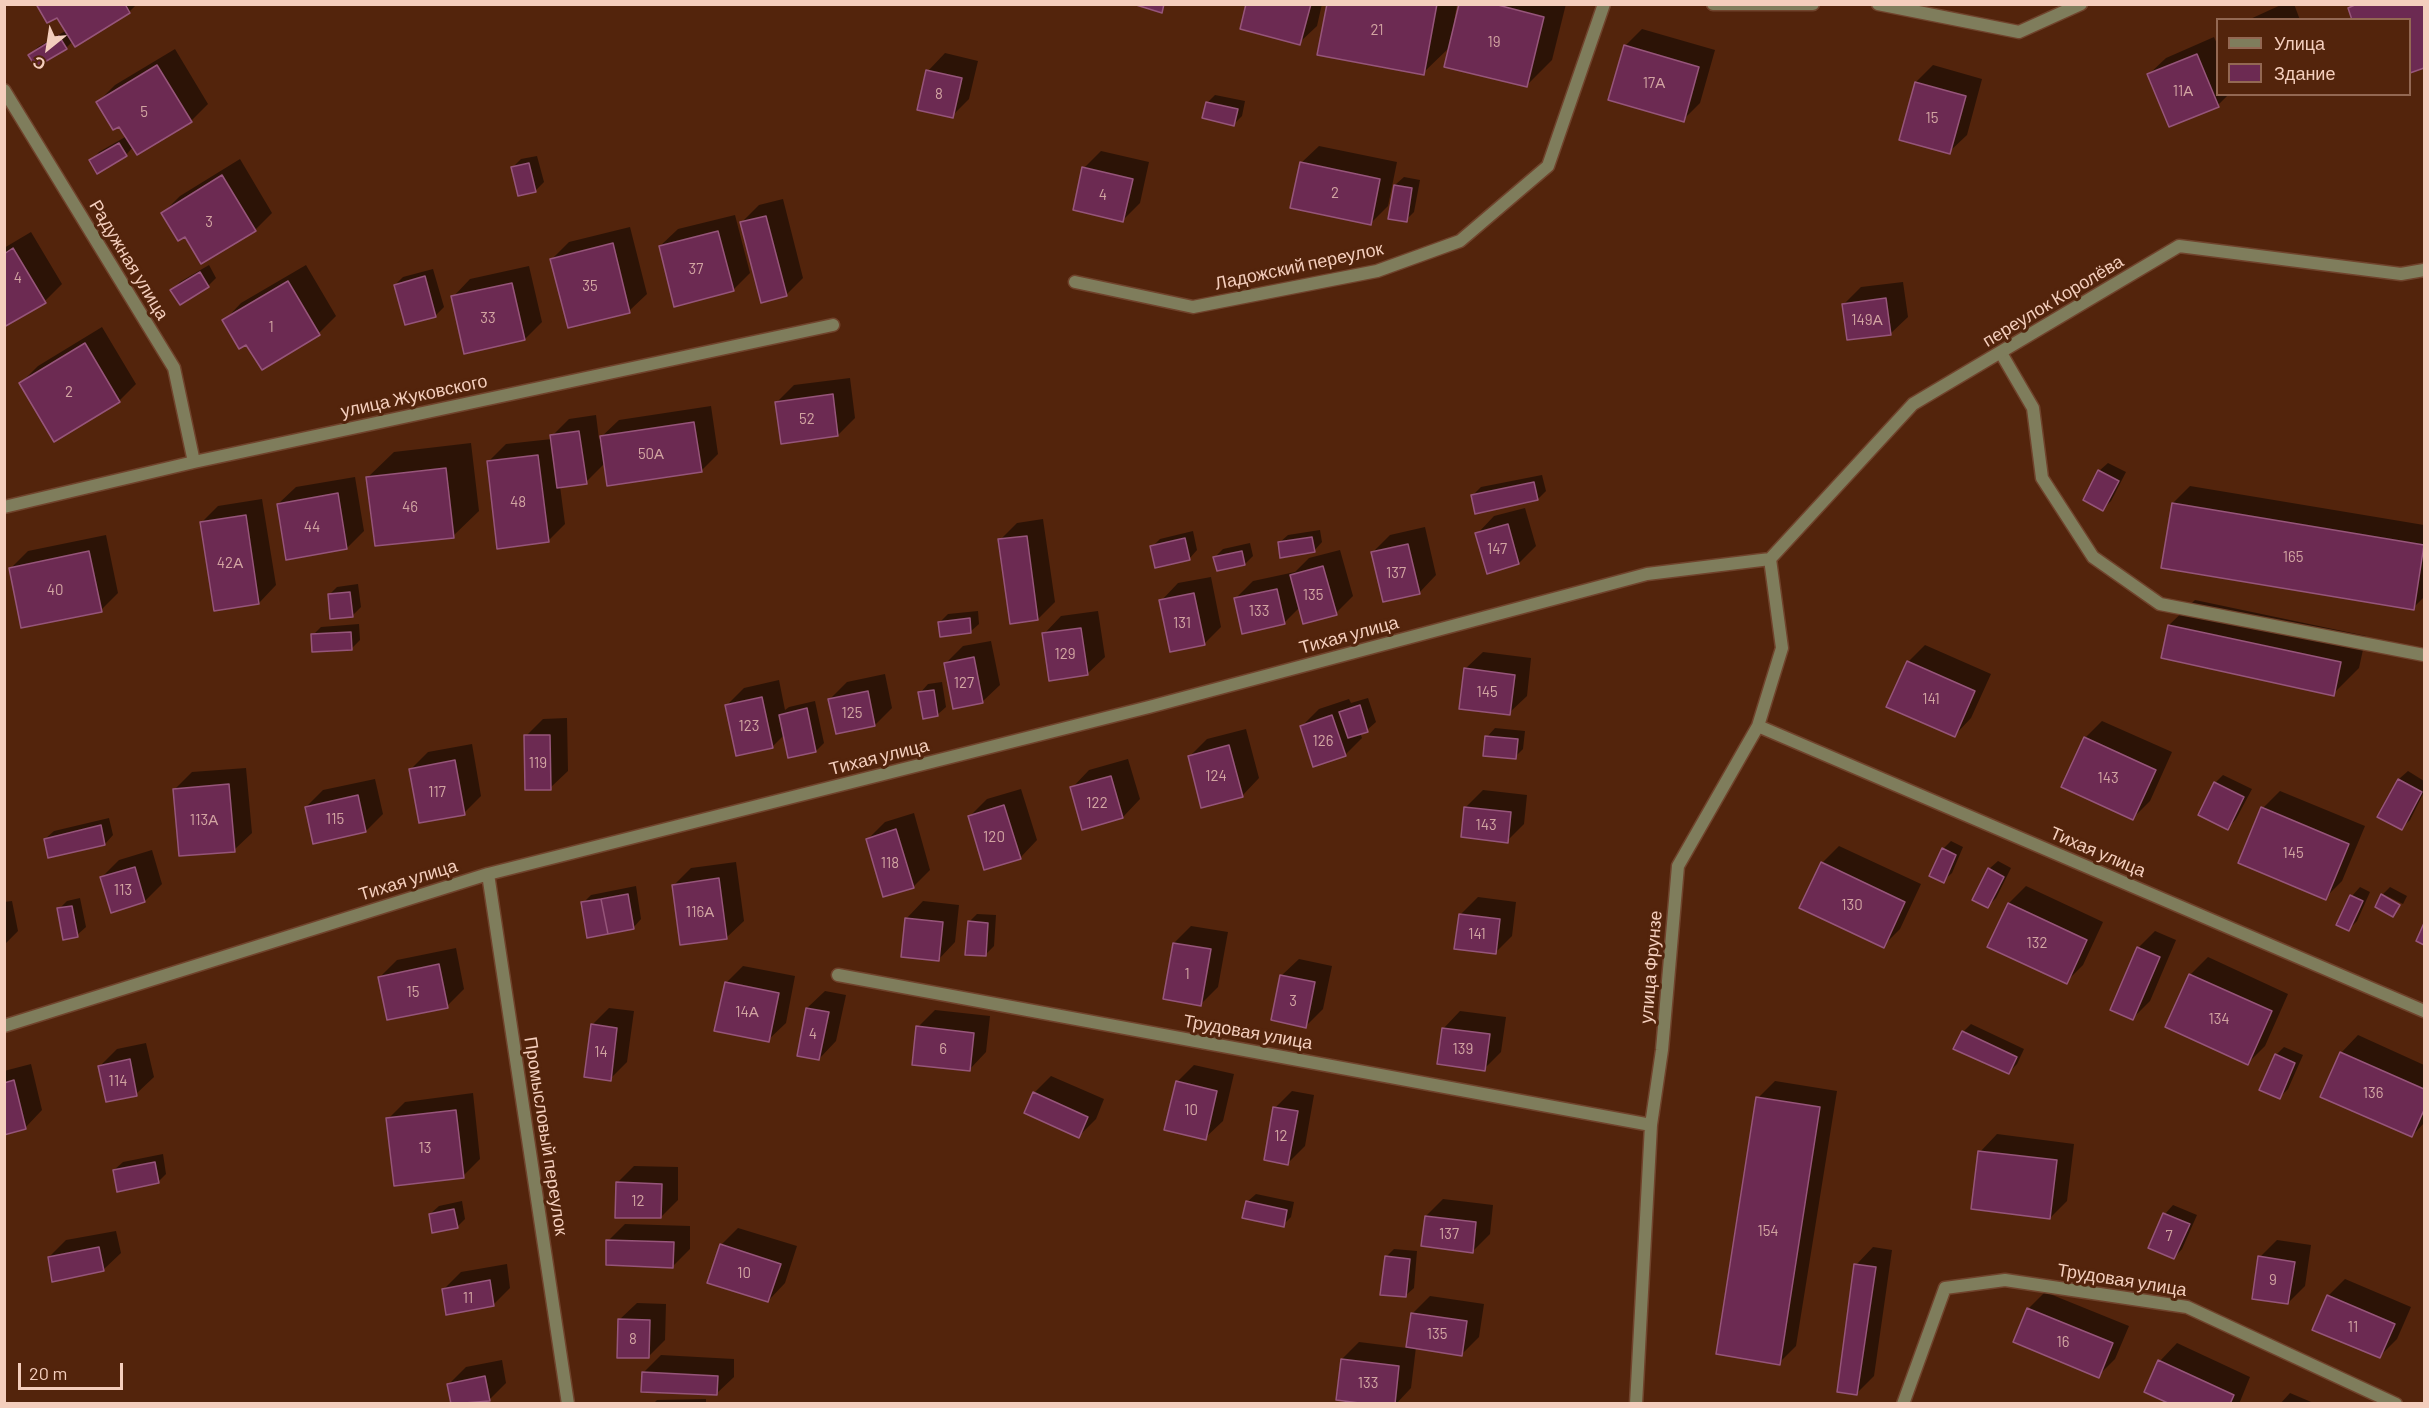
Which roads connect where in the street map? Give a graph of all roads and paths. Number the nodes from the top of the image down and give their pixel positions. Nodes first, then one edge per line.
1 (1604, 4) edge
2 (1713, 4) edge
3 (1814, 4) edge
4 (1878, 4) edge
5 (2081, 4) edge
6 (4, 90) edge
7 (2424, 270) edge
8 (1075, 282) dead end
9 (833, 325) dead end
10 (2001, 353) junction
11 (194, 462) junction
12 (4, 507) edge
13 (1770, 559) junction
14 (2424, 656) edge
15 (1758, 726) junction
16 (488, 874) junction
17 (838, 975) dead end
18 (2424, 1011) edge
19 (4, 1026) edge
20 (1652, 1125) junction
21 (568, 1404) edge
22 (1636, 1404) edge
23 (1903, 1404) edge
24 (2396, 1404) edge

1 - 8 street, Ладожский переулок
2 - 3 street
4 - 5 street
6 - 11 street, Радужная улица
7 - 10 street, переулок Королёва
9 - 11 street, улица Жуковского
10 - 13 street, переулок Королёва
10 - 14 street
11 - 12 street, улица Жуковского
13 - 15 street, улица Фрунзе
13 - 16 street, Тихая улица
15 - 18 street, Тихая улица
15 - 20 street, улица Фрунзе
16 - 19 street, Тихая улица
16 - 21 street, Промысловый переулок
17 - 20 street, Трудовая улица
20 - 22 street, улица Фрунзе
23 - 24 street, Трудовая улица

